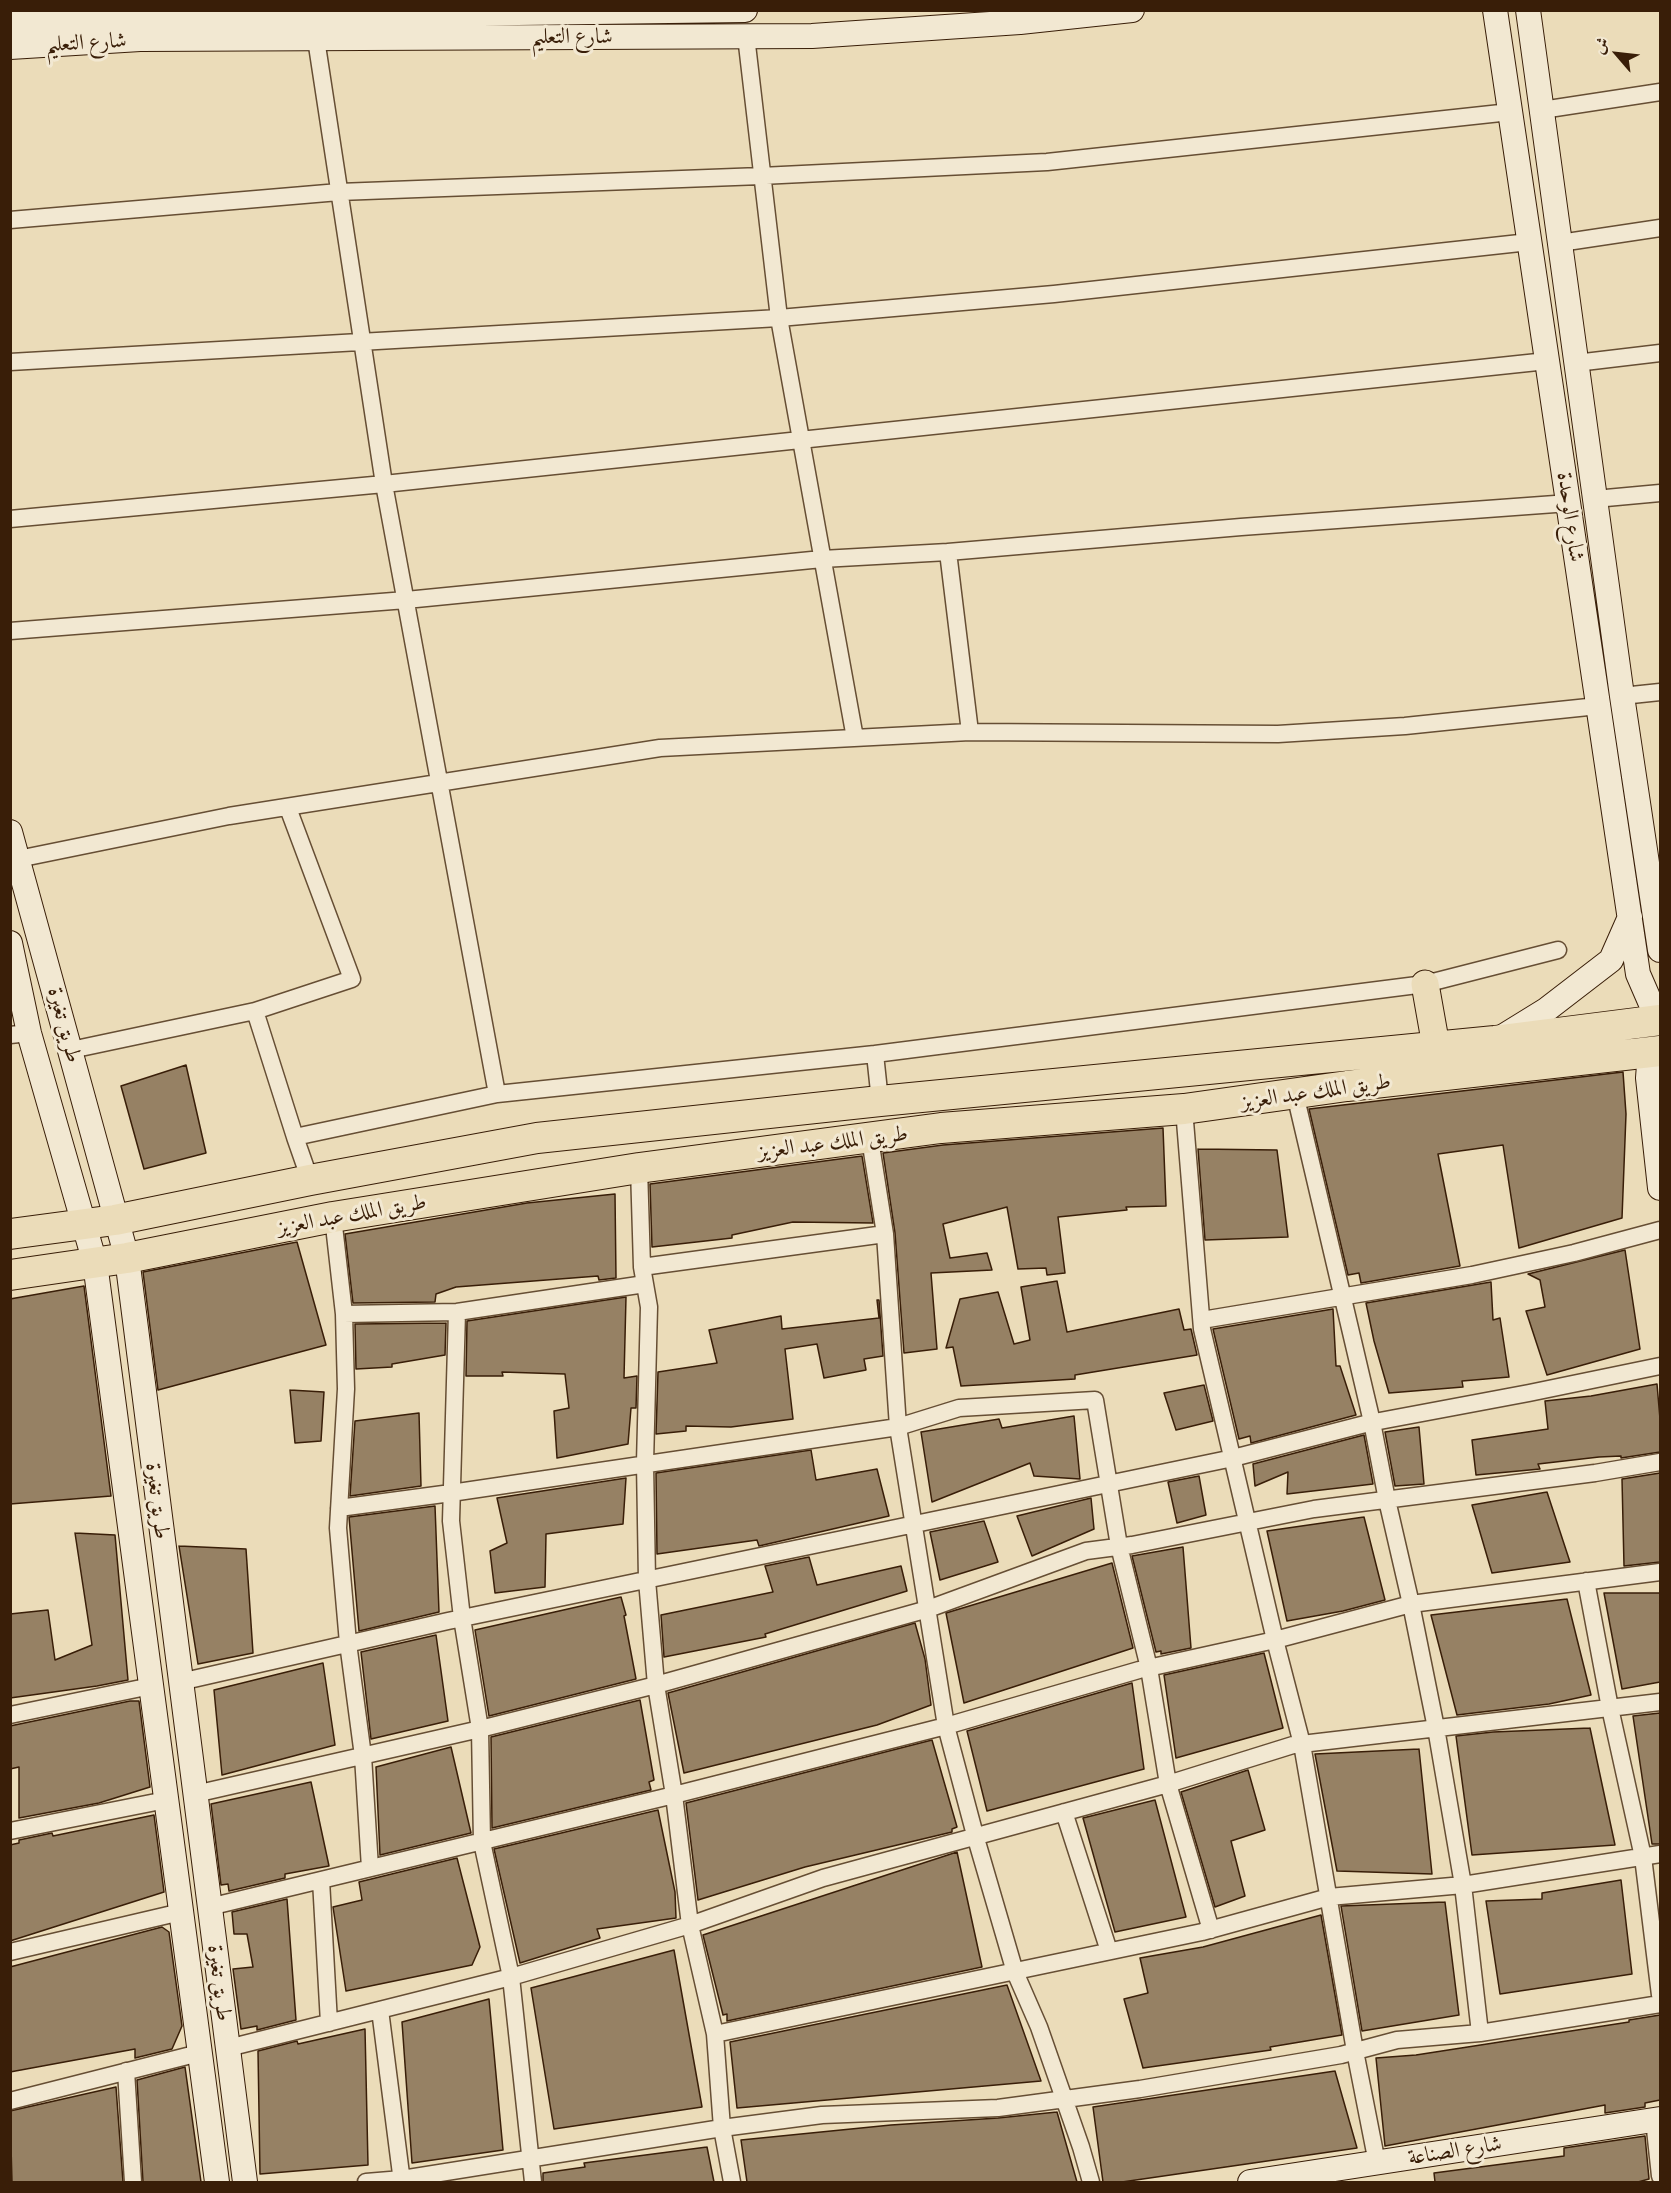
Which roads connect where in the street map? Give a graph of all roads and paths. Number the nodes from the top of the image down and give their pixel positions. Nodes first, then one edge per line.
1 (1132, 10) edge
2 (1495, 10) edge
3 (1528, 10) edge
4 (743, 11) edge
5 (315, 22) edge
6 (10, 23) edge
7 (746, 36) junction
8 (10, 47) edge
9 (1660, 92) edge
10 (1542, 110) junction
11 (1510, 111) junction
12 (761, 176) junction
13 (339, 192) junction
14 (10, 220) edge
15 (1660, 228) edge
16 (1529, 242) junction
17 (1560, 243) junction
18 (778, 318) junction
19 (363, 343) junction
20 (1660, 353) edge
21 (1547, 361) junction
22 (10, 362) edge
23 (1576, 363) junction
24 (801, 440) junction
25 (384, 484) junction
26 (1660, 493) edge
27 (1595, 499) junction
28 (1569, 503) junction
29 (10, 519) edge
30 (948, 552) junction
31 (822, 559) junction
32 (406, 600) junction
33 (10, 631) edge
34 (1660, 692) edge
35 (1622, 696) junction
36 (1598, 706) junction
37 (970, 732) junction
38 (855, 738) junction
39 (440, 783) junction
40 (288, 808) junction
41 (10, 832) edge
42 (18, 859) junction
43 (1657, 906) edge
44 (1630, 917) junction
45 (10, 943) edge
46 (1558, 950) dead end
47 (1660, 950) edge
48 (1425, 984) junction
49 (255, 1011) junction
50 (1660, 1012) edge
51 (20, 1034) edge
52 (1495, 1041) junction
53 (1436, 1046) junction
54 (71, 1050) junction
55 (875, 1054) junction
56 (1657, 1056) edge
57 (497, 1094) junction
58 (1295, 1094) junction
59 (880, 1101) junction
60 (1184, 1109) junction
61 (295, 1137) junction
62 (870, 1138) junction
63 (639, 1167) junction
64 (310, 1180) junction
65 (1660, 1188) edge
66 (333, 1217) junction
67 (115, 1220) junction
68 (84, 1223) junction
69 (1660, 1230) edge
70 (10, 1234) edge
71 (885, 1234) junction
72 (127, 1258) junction
73 (95, 1263) junction
74 (642, 1267) junction
75 (10, 1275) edge
76 (645, 1284) junction
77 (1343, 1297) junction
78 (457, 1312) junction
79 (344, 1314) junction
80 (1202, 1320) junction
81 (1660, 1366) edge
82 (1372, 1422) junction
83 (897, 1427) junction
84 (1233, 1458) junction
85 (1660, 1462) edge
86 (645, 1463) junction
87 (1110, 1483) junction
88 (451, 1493) junction
89 (1387, 1500) junction
90 (339, 1508) junction
91 (1247, 1522) junction
92 (912, 1523) junction
93 (1119, 1546) junction
94 (1660, 1572) edge
95 (647, 1580) junction
96 (1586, 1581) junction
97 (1411, 1604) junction
98 (928, 1609) junction
99 (462, 1618) junction
100 (1275, 1640) junction
101 (348, 1643) junction
102 (1149, 1668) junction
103 (180, 1682) junction
104 (656, 1685) junction
105 (152, 1686) junction
106 (1660, 1702) edge
107 (1610, 1708) junction
108 (10, 1715) edge
109 (946, 1726) junction
110 (1436, 1728) junction
111 (480, 1730) junction
112 (1302, 1744) junction
113 (363, 1756) junction
114 (1168, 1784) junction
115 (195, 1794) junction
116 (674, 1795) junction
117 (166, 1800) junction
118 (1064, 1812) junction
119 (10, 1831) edge
120 (975, 1835) junction
121 (482, 1842) junction
122 (1660, 1854) edge
123 (1643, 1857) junction
124 (370, 1868) junction
125 (321, 1880) junction
126 (1463, 1885) junction
127 (1329, 1897) junction
128 (209, 1907) junction
129 (181, 1912) junction
130 (690, 1925) junction
131 (1211, 1930) junction
132 (1109, 1951) junction
133 (10, 1952) edge
134 (1015, 1972) junction
135 (511, 1977) junction
136 (1660, 1995) edge
137 (1660, 2004) edge
138 (380, 2010) junction
139 (329, 2023) junction
140 (1480, 2033) junction
141 (715, 2034) junction
142 (228, 2048) junction
143 (1355, 2051) junction
144 (199, 2053) junction
145 (126, 2071) junction
146 (1064, 2099) junction
147 (10, 2101) edge
148 (1657, 2120) edge
149 (722, 2127) junction
150 (532, 2158) junction
151 (1377, 2163) junction
152 (1660, 2176) edge
153 (402, 2181) edge
154 (133, 2182) edge
155 (217, 2182) edge
156 (245, 2182) edge
157 (366, 2182) edge
158 (533, 2182) edge
159 (732, 2182) edge
160 (1091, 2182) edge
161 (1263, 2182) edge

1 - 7 street, شارع التعليم
2 - 11 street, شارع الوحدة
3 - 10 street
4 - 5 street, شارع التعليم
5 - 6 street, شارع التعليم
5 - 7 street, شارع التعليم
5 - 8 street, شارع التعليم
5 - 13 street
7 - 12 street
9 - 10 street
10 - 17 street
11 - 12 street
11 - 16 street, شارع الوحدة
12 - 13 street
12 - 18 street
13 - 14 street
13 - 19 street
15 - 17 street
16 - 18 street
16 - 21 street, شارع الوحدة
17 - 23 street
18 - 19 street
18 - 24 street
19 - 22 street
19 - 25 street
20 - 23 street
21 - 24 street
21 - 28 street, شارع الوحدة
23 - 27 street
24 - 25 street
24 - 31 street
25 - 29 street
25 - 32 street
26 - 27 street
27 - 35 street
28 - 30 street
28 - 36 street, شارع الوحدة
30 - 31 street
30 - 37 street
31 - 32 street
31 - 38 street
32 - 33 street
32 - 39 street
34 - 35 street
35 - 43 street
36 - 37 street
36 - 44 street, شارع الوحدة
37 - 38 street
38 - 39 street
39 - 40 street
39 - 57 street
40 - 42 street
40 - 49 street
41 - 42 street, طريق تغيرة
42 - 54 street, طريق تغيرة
43 - 47 street
44 - 50 street, شارع الوحدة
44 - 52 street
45 - 51 street, طريق تغيرة
46 - 48 street
48 - 53 main road
48 - 55 street
49 - 54 street
49 - 61 street
50 - 52 highway, طريق الملك عبد العزيز
51 - 68 street, طريق تغيرة
52 - 53 highway, طريق الملك عبد العزيز
53 - 59 highway, طريق الملك عبد العزيز
54 - 67 street, طريق تغيرة
55 - 57 street
55 - 59 street
56 - 58 highway, طريق الملك عبد العزيز
56 - 65 street
57 - 61 street
58 - 60 highway, طريق الملك عبد العزيز
58 - 77 street
59 - 64 highway, طريق الملك عبد العزيز
60 - 62 highway, طريق الملك عبد العزيز
60 - 80 street
61 - 64 street
62 - 63 highway, طريق الملك عبد العزيز
62 - 71 street
63 - 66 highway, طريق الملك عبد العزيز
63 - 74 street
64 - 67 highway, طريق الملك عبد العزيز
66 - 72 highway, طريق الملك عبد العزيز
66 - 79 street
67 - 68 highway, طريق الملك عبد العزيز
67 - 72 street, طريق تغيرة
68 - 70 highway, طريق الملك عبد العزيز
68 - 73 street, طريق تغيرة
69 - 77 street
71 - 74 street
71 - 83 street
72 - 73 highway, طريق الملك عبد العزيز
72 - 103 street, طريق تغيرة
73 - 75 highway, طريق الملك عبد العزيز
73 - 105 street, طريق تغيرة
74 - 76 street
76 - 78 street
76 - 86 street
77 - 80 street
77 - 82 street
78 - 79 street
78 - 88 street
79 - 90 street
80 - 84 street
81 - 82 street
82 - 84 street
82 - 89 street
83 - 86 street
83 - 87 street
83 - 92 street
84 - 87 street
84 - 91 street
85 - 89 street
86 - 88 street
86 - 95 street
87 - 92 street
87 - 93 street
88 - 90 street
88 - 99 street
89 - 91 street
89 - 97 street
90 - 101 street
91 - 93 street
91 - 100 street
92 - 95 street
92 - 98 street
93 - 98 street
93 - 102 street
94 - 96 street
95 - 99 street
95 - 104 street
96 - 97 street
96 - 107 street
97 - 100 street
97 - 110 street
98 - 104 street
98 - 109 street
99 - 101 street
99 - 111 street
100 - 102 street
100 - 112 street
101 - 103 street
101 - 113 street
102 - 109 street
102 - 114 street
103 - 115 street, طريق تغيرة
104 - 111 street
104 - 116 street
105 - 108 street
105 - 117 street, طريق تغيرة
106 - 107 street
107 - 110 street
107 - 123 street
109 - 116 street
109 - 120 street
110 - 112 street
110 - 126 street
111 - 113 street
111 - 121 street
112 - 114 street
112 - 127 street
113 - 115 street
113 - 124 street
114 - 118 street
114 - 131 street
115 - 128 street, طريق تغيرة
116 - 121 street
116 - 130 street
117 - 119 street
117 - 129 street, طريق تغيرة
118 - 120 street
118 - 132 street
120 - 130 street
120 - 134 street
121 - 124 street
121 - 135 street
122 - 123 street
123 - 126 street
123 - 136 street
124 - 125 street
125 - 128 street
125 - 139 street
126 - 127 street
126 - 140 street
127 - 131 street
127 - 143 street
128 - 142 street, طريق تغيرة
129 - 133 street
129 - 144 street, طريق تغيرة
130 - 135 street
130 - 141 street
131 - 132 street
132 - 134 street
134 - 141 street
134 - 146 street
135 - 138 street
135 - 150 street
137 - 140 street
138 - 139 street
138 - 153 street
139 - 142 street
140 - 143 street
141 - 149 street
142 - 156 street, طريق تغيرة
143 - 146 street
143 - 151 street
144 - 145 street
144 - 155 street, طريق تغيرة
145 - 147 street
145 - 154 street
146 - 149 street
146 - 160 street
148 - 151 street, شارع الصناعة
148 - 152 street
149 - 150 street
149 - 159 street
150 - 153 street
150 - 158 street
151 - 161 street, شارع الصناعة
153 - 157 street

